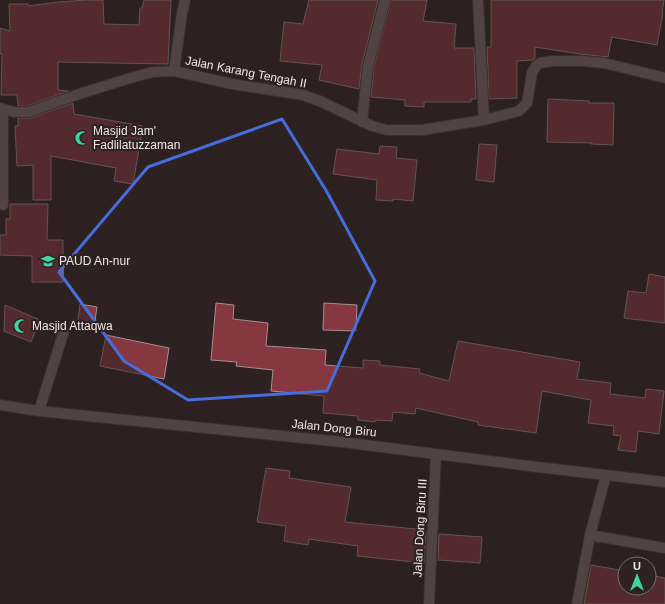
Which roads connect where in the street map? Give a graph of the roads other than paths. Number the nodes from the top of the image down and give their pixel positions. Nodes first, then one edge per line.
1 (186, 0) edge
2 (385, 0) edge
3 (478, 0) edge
4 (174, 71) junction
5 (665, 78) edge
6 (1, 109) edge
7 (484, 120) junction
8 (362, 122) junction
9 (3, 205) dead end
10 (64, 332) dead end
11 (0, 405) edge
12 (39, 411) junction
13 (436, 454) junction
14 (606, 475) junction
15 (665, 482) edge
16 (590, 535) junction
17 (665, 548) edge
18 (429, 604) edge
19 (576, 604) edge

1 - 4 street
2 - 8 street
3 - 7 street
4 - 6 street, Jalan Karang Tengah II
4 - 8 street, Jalan Karang Tengah II
5 - 7 street, Jalan Karang Tengah II
6 - 9 street
7 - 8 street, Jalan Karang Tengah II
10 - 12 street
11 - 12 street, Jalan Dong Biru
12 - 13 street, Jalan Dong Biru
13 - 14 street, Jalan Dong Biru
13 - 18 street, Jalan Dong Biru III
14 - 15 street, Jalan Dong Biru
14 - 16 street
16 - 17 street
16 - 19 street

